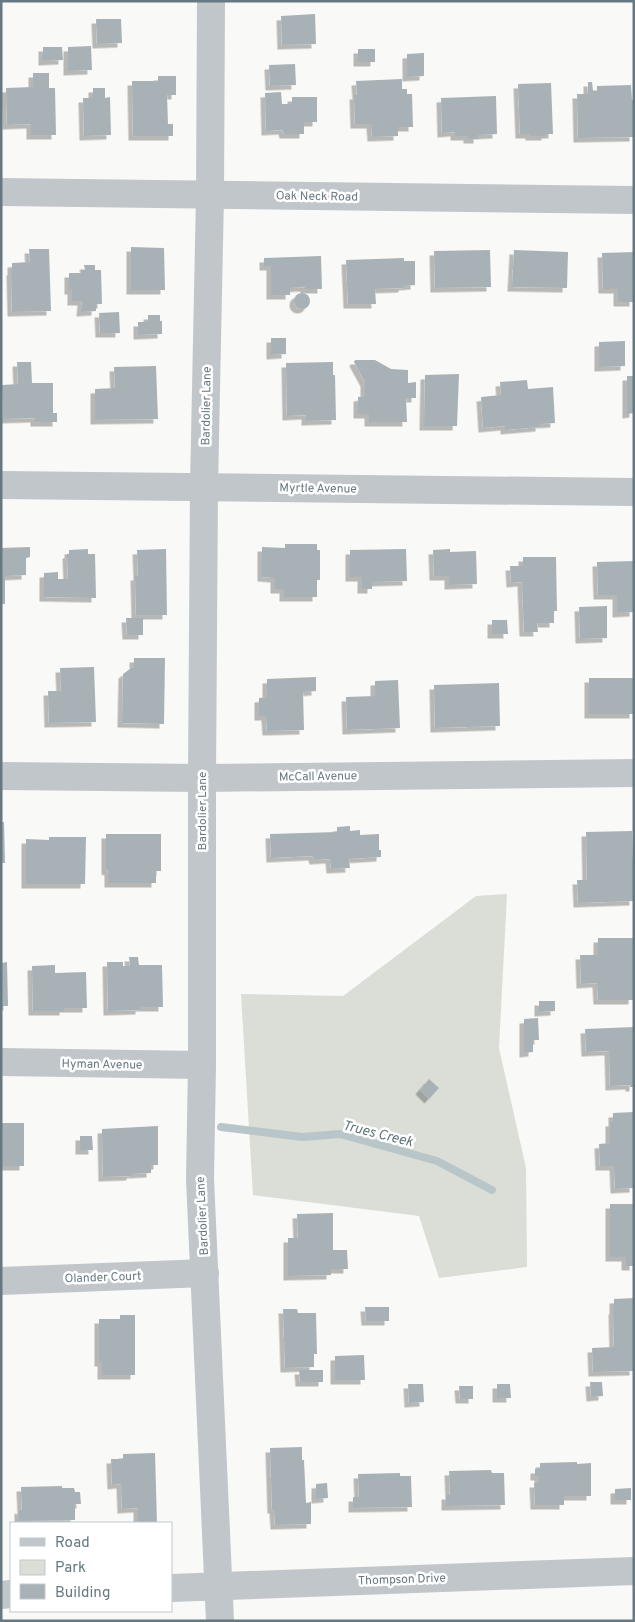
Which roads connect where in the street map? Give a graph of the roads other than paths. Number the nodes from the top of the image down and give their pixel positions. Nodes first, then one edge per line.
1 (211, 1) edge
2 (1, 192) edge
3 (210, 195) junction
4 (634, 200) edge
5 (1, 485) edge
6 (204, 487) junction
7 (634, 492) edge
8 (634, 773) edge
9 (1, 776) edge
10 (202, 778) junction
11 (1, 1062) edge
12 (202, 1065) junction
13 (205, 1273) junction
14 (1, 1281) edge
15 (634, 1571) edge
16 (218, 1586) junction
17 (172, 1588) edge
18 (220, 1621) edge

1 - 3 street, Bardolier Lane
2 - 3 street, Oak Neck Road
3 - 4 street, Oak Neck Road
3 - 6 street, Bardolier Lane
5 - 6 street, Myrtle Avenue
6 - 7 street, Myrtle Avenue
6 - 10 street, Bardolier Lane
8 - 10 street, McCall Avenue
9 - 10 street, McCall Avenue
10 - 12 street, Bardolier Lane
11 - 12 street, Hyman Avenue
12 - 13 street, Bardolier Lane
13 - 14 street, Olander Court
13 - 16 street, Bardolier Lane
15 - 16 street, Thompson Drive
16 - 17 street, Thompson Drive
16 - 18 street, Bardolier Lane

